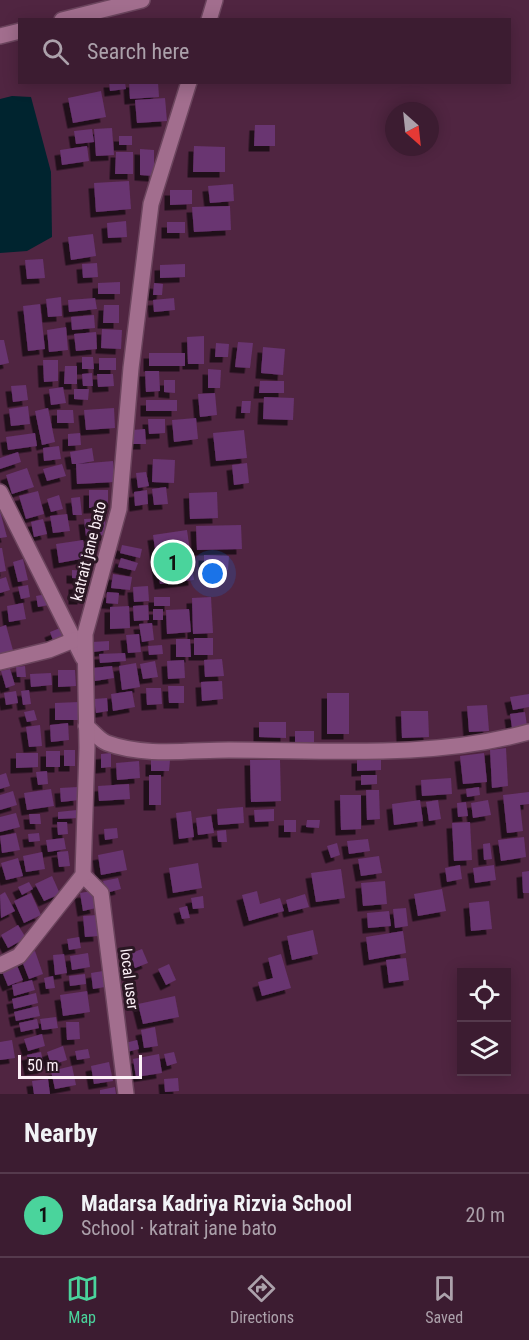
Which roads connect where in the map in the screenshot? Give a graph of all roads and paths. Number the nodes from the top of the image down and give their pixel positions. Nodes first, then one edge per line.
1 (142, 0) edge
2 (215, 0) edge
3 (70, 18) edge
4 (210, 18) edge
5 (18, 32) edge
6 (0, 36) edge
7 (188, 84) edge
8 (0, 492) edge
9 (74, 640) junction
10 (0, 662) edge
11 (85, 663) junction
12 (86, 726) junction
13 (529, 732) edge
14 (83, 875) junction
15 (0, 965) edge
16 (126, 1094) edge

1 - 3 street
2 - 4 street
5 - 6 street
7 - 11 street, katrait jane bato
8 - 9 street
9 - 10 street
9 - 11 street
11 - 12 street, katrait jane bato
12 - 13 street
12 - 14 street, katrait jane bato
14 - 15 street
14 - 16 street, local user

